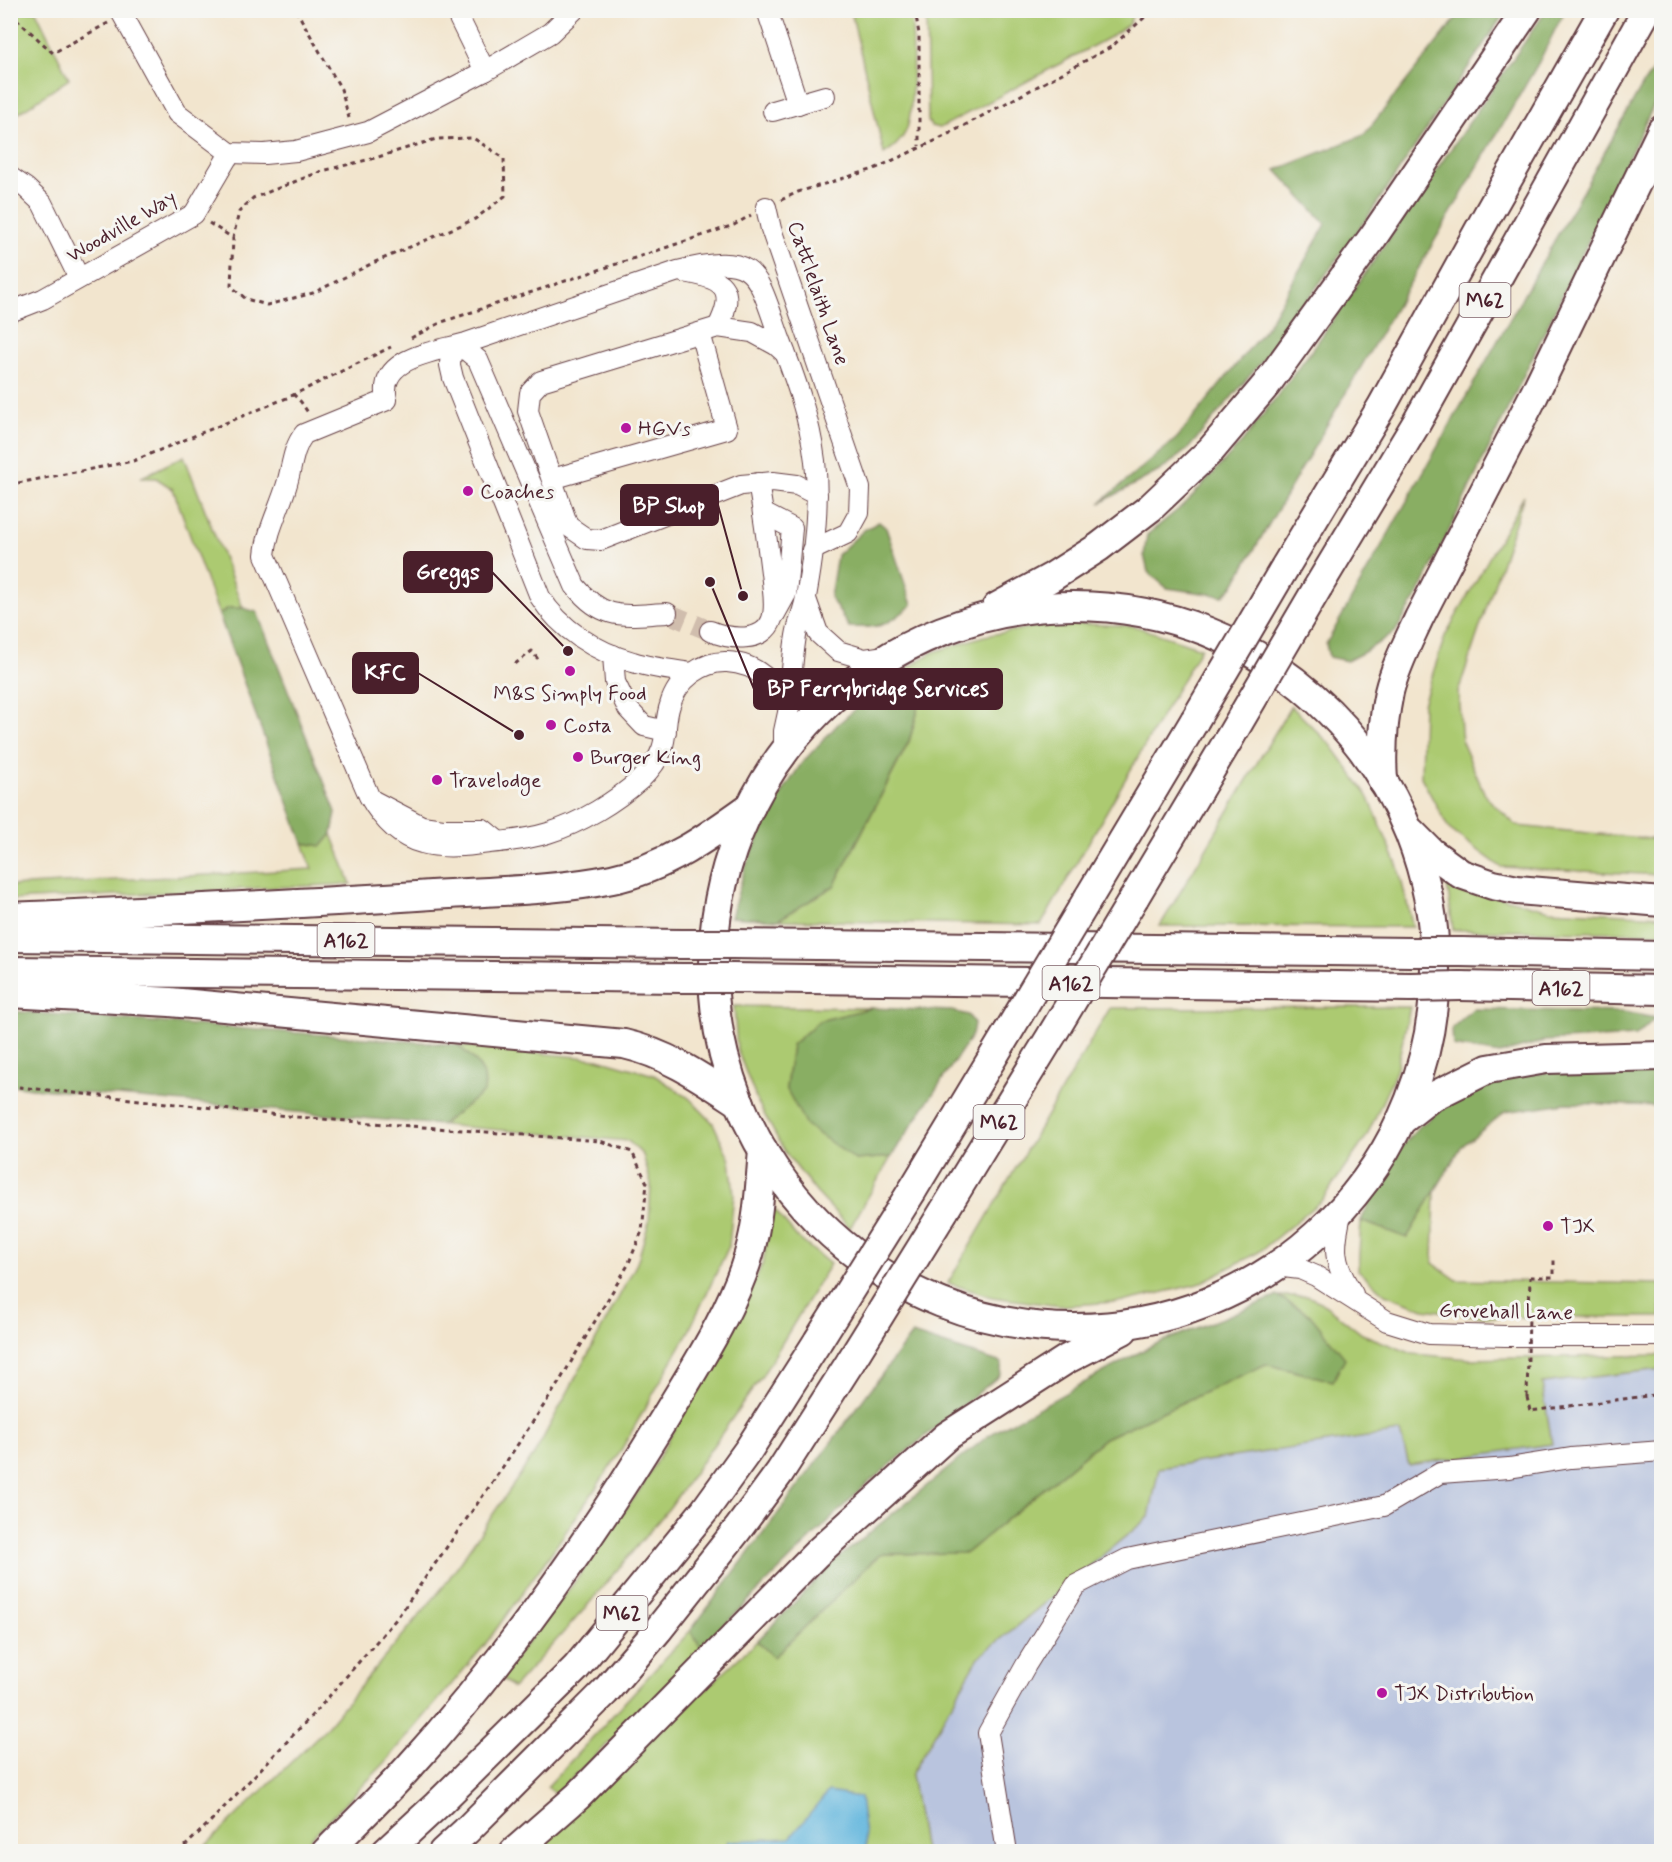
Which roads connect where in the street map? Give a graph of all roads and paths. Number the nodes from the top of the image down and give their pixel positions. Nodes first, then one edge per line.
1 (296, 10) edge
2 (455, 10) edge
3 (574, 10) edge
4 (767, 10) edge
5 (915, 10) edge
6 (1154, 10) edge
7 (1527, 10) edge
8 (1604, 10) edge
9 (1647, 10) edge
10 (121, 13) edge
11 (10, 14) edge
12 (485, 71) junction
13 (825, 96) dead end
14 (798, 104) junction
15 (773, 111) dead end
16 (1662, 130) edge
17 (354, 137) junction
18 (919, 147) junction
19 (230, 153) junction
20 (10, 177) edge
21 (766, 207) joint
22 (194, 214) junction
23 (233, 238) junction
24 (678, 271) junction
25 (79, 278) junction
26 (10, 312) edge
27 (709, 330) junction
28 (451, 348) junction
29 (786, 353) junction
30 (293, 394) dead end
31 (318, 429) junction
32 (552, 479) junction
33 (759, 483) junction
34 (817, 495) junction
35 (813, 550) junction
36 (806, 599) junction
37 (667, 613) tunnel mouth
38 (974, 620) junction
39 (710, 631) tunnel mouth
40 (613, 654) junction
41 (892, 655) junction
42 (540, 656) dead end
43 (516, 664) dead end
44 (692, 673) junction
45 (789, 708) junction
46 (666, 731) junction
47 (784, 752) junction
48 (1383, 781) junction
49 (751, 806) junction
50 (1408, 829) junction
51 (1662, 902) edge
52 (10, 917) edge
53 (10, 937) edge
54 (1662, 956) edge
55 (10, 971) edge
56 (1662, 990) edge
57 (10, 993) edge
58 (1662, 1056) edge
59 (10, 1086) edge
60 (740, 1103) junction
61 (1401, 1120) junction
62 (763, 1150) junction
63 (1341, 1209) junction
64 (1554, 1256) dead end
65 (1275, 1266) junction
66 (1357, 1302) junction
67 (1135, 1323) junction
68 (1662, 1336) edge
69 (1662, 1394) edge
70 (1662, 1451) edge
71 (178, 1851) edge
72 (326, 1851) edge
73 (386, 1851) edge
74 (443, 1851) edge
75 (514, 1851) edge
76 (1007, 1851) edge

1 - 17 path
2 - 12 street
3 - 12 street
4 - 14 street
5 - 18 path
6 - 18 path, Cattlelaith Lane
7 - 38 highway
8 - 73 highway, M62, bridge
9 - 74 highway, M62, bridge
10 - 11 path
10 - 19 street
12 - 17 street
13 - 14 street
14 - 15 street
16 - 48 highway
17 - 19 street
18 - 21 path, Cattlelaith Lane
19 - 22 street, Woodville Way
20 - 25 street
21 - 35 street, Cattlelaith Lane
22 - 23 path
22 - 25 street, Woodville Way
23 - 23 path
24 - 27 street
24 - 28 street
24 - 29 street
25 - 26 street, Woodville Way
27 - 29 street
27 - 32 street
27 - 32 street
28 - 31 street
28 - 37 street
28 - 40 street
29 - 34 street
30 - 31 path
31 - 46 street
32 - 33 street
33 - 34 street
33 - 39 street
34 - 35 street
35 - 36 street
36 - 41 street
36 - 45 street
38 - 41 highway
38 - 48 highway
40 - 44 street
40 - 46 street
41 - 47 highway
42 - 43 path
44 - 45 street
44 - 46 street
45 - 47 street
47 - 49 highway
48 - 50 highway
49 - 52 highway
49 - 60 highway
50 - 51 highway
50 - 61 highway
53 - 54 highway, A162, bridge
55 - 56 highway, A162, bridge
57 - 60 highway
58 - 61 highway
59 - 71 path
60 - 62 highway
61 - 63 highway
62 - 67 highway
62 - 72 highway
63 - 65 highway
63 - 66 street, Grovehall Lane
64 - 69 path, bridge
65 - 66 street, Grovehall Lane
65 - 67 highway
66 - 68 street, Grovehall Lane
67 - 75 highway
70 - 76 street

